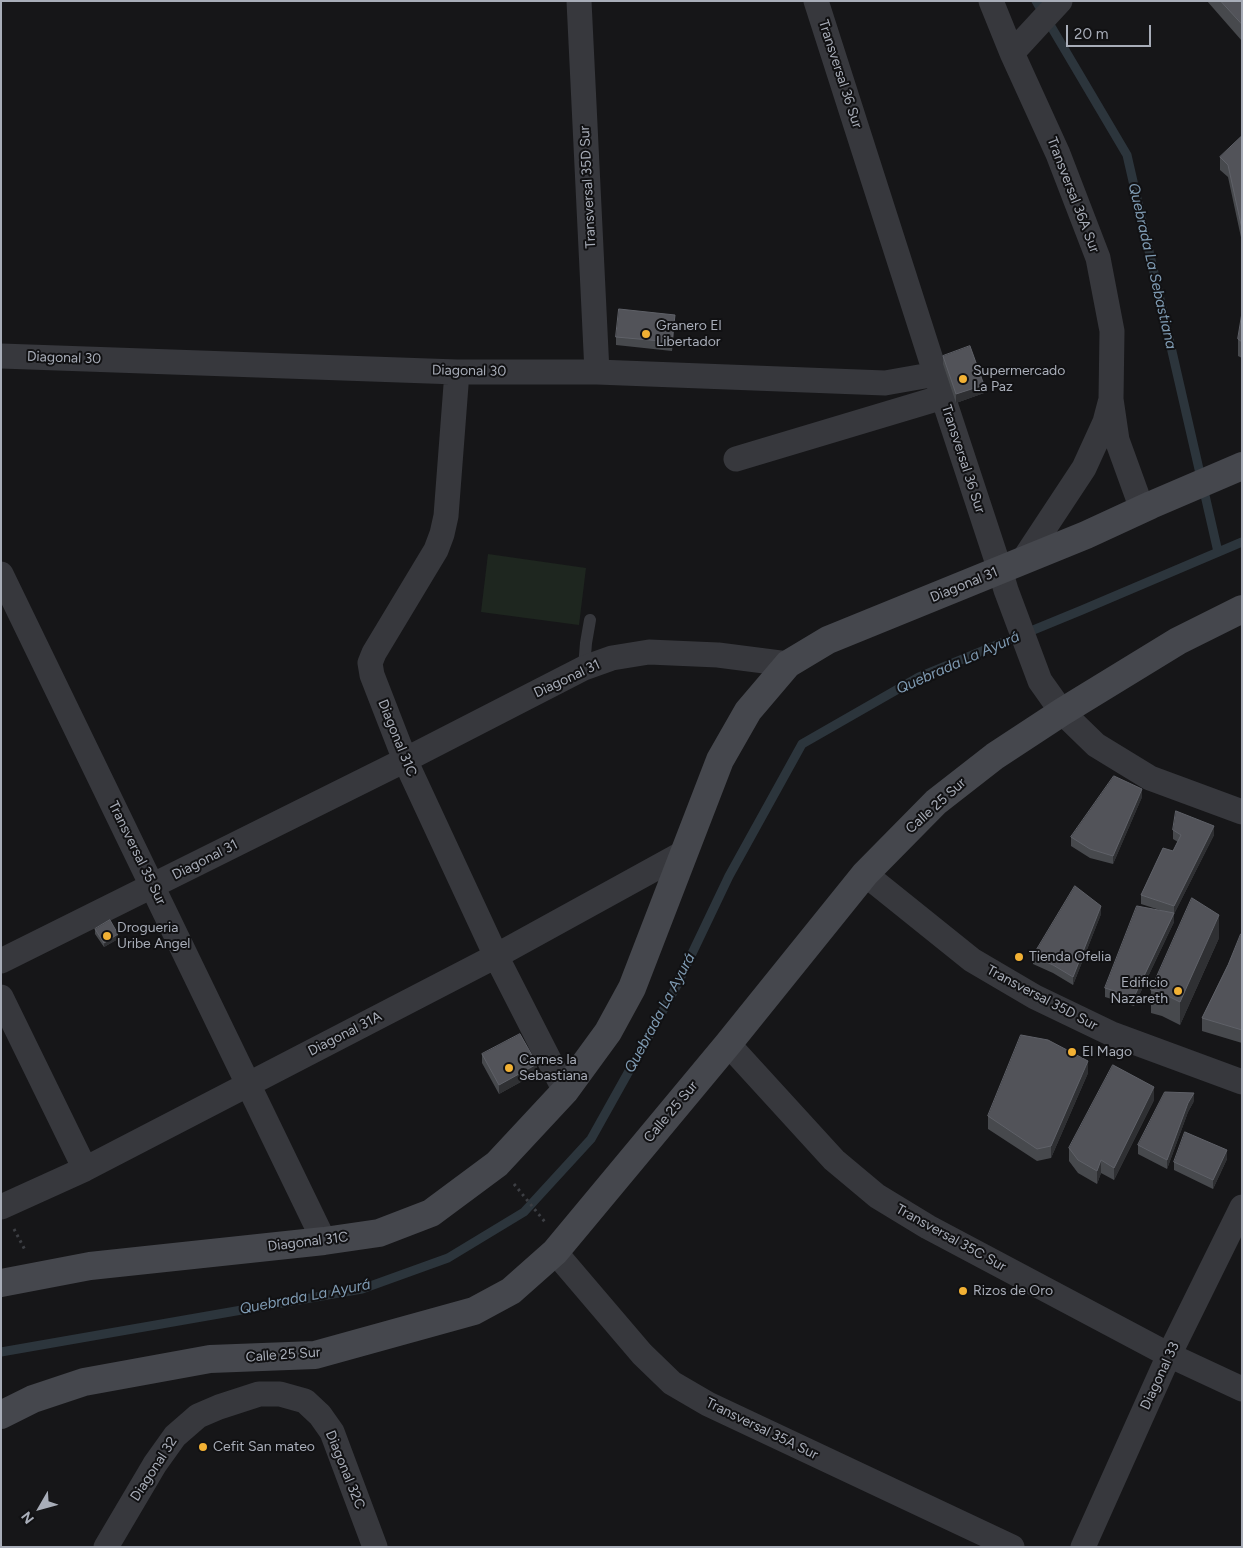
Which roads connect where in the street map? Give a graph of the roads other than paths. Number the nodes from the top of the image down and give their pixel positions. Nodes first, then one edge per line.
1 (579, 1) edge
2 (816, 1) edge
3 (991, 1) edge
4 (1050, 11) edge
5 (1012, 53) junction
6 (1, 356) edge
7 (457, 372) junction
8 (597, 372) junction
9 (885, 383) junction
10 (939, 386) junction
11 (1111, 400) junction
12 (895, 410) junction
13 (736, 459) dead end
14 (1242, 466) edge
15 (1147, 507) junction
16 (1011, 566) junction
17 (1, 574) edge
18 (1242, 609) edge
19 (590, 620) dead end
20 (788, 664) junction
21 (584, 668) junction
22 (1062, 712) junction
23 (405, 760) junction
24 (1242, 812) edge
25 (685, 852) junction
26 (865, 874) junction
27 (153, 886) junction
28 (496, 956) junction
29 (1, 961) edge
30 (1, 997) edge
31 (728, 1044) junction
32 (1242, 1082) edge
33 (248, 1084) junction
34 (565, 1091) junction
35 (85, 1169) junction
36 (1242, 1207) edge
37 (4, 1211) edge
38 (324, 1241) junction
39 (555, 1252) junction
40 (1, 1282) edge
41 (1169, 1355) junction
42 (1242, 1388) edge
43 (304, 1401) joint
44 (1, 1415) edge
45 (106, 1547) edge
46 (375, 1547) edge
47 (1012, 1547) edge
48 (1083, 1547) edge

1 - 8 street, Transversal 35D Sur
2 - 10 street, Transversal 36 Sur
3 - 5 street, Transversal 36A Sur
4 - 5 street
5 - 11 street, Transversal 36A Sur
6 - 7 street, Diagonal 30
7 - 8 street, Diagonal 30
7 - 23 street, Diagonal 31C
8 - 9 street, Diagonal 30
9 - 10 street, Diagonal 30
9 - 12 street
10 - 12 street
10 - 16 street, Transversal 36 Sur
11 - 15 street, Transversal 36A Sur
11 - 16 street, Transversal 36A Sur
12 - 13 street
14 - 15 main road, Diagonal 31
15 - 16 main road, Diagonal 31
16 - 20 main road, Diagonal 31
16 - 22 street, Transversal 36 Sur
17 - 27 street, Transversal 35 Sur
18 - 22 main road, Calle 25 Sur
19 - 21 lane
20 - 21 street, Diagonal 31
20 - 25 main road, Diagonal 31C
21 - 23 street, Diagonal 31
22 - 24 street, Transversal 36 Sur
22 - 26 main road, Calle 25 Sur
23 - 27 street, Diagonal 31
23 - 28 street, Diagonal 31C
25 - 28 street, Diagonal 31A
25 - 34 main road, Diagonal 31C
26 - 31 main road, Calle 25 Sur
26 - 32 street, Transversal 35D Sur
27 - 29 street, Diagonal 31
27 - 33 street, Transversal 35 Sur
28 - 33 street, Diagonal 31A
28 - 34 street, Diagonal 31C
30 - 35 street
31 - 39 main road, Calle 25 Sur
31 - 41 street, Transversal 35C Sur
33 - 35 street, Diagonal 31A
33 - 38 street, Transversal 35 Sur
34 - 38 main road, Diagonal 31C
35 - 37 street, Diagonal 31A
36 - 41 street, Diagonal 33
38 - 40 main road, Diagonal 31C
39 - 44 main road, Calle 25 Sur
39 - 47 street, Transversal 35A Sur
41 - 42 street, Transversal 35C Sur
41 - 48 street, Diagonal 33
43 - 45 street, Diagonal 32
43 - 46 street, Diagonal 32C

